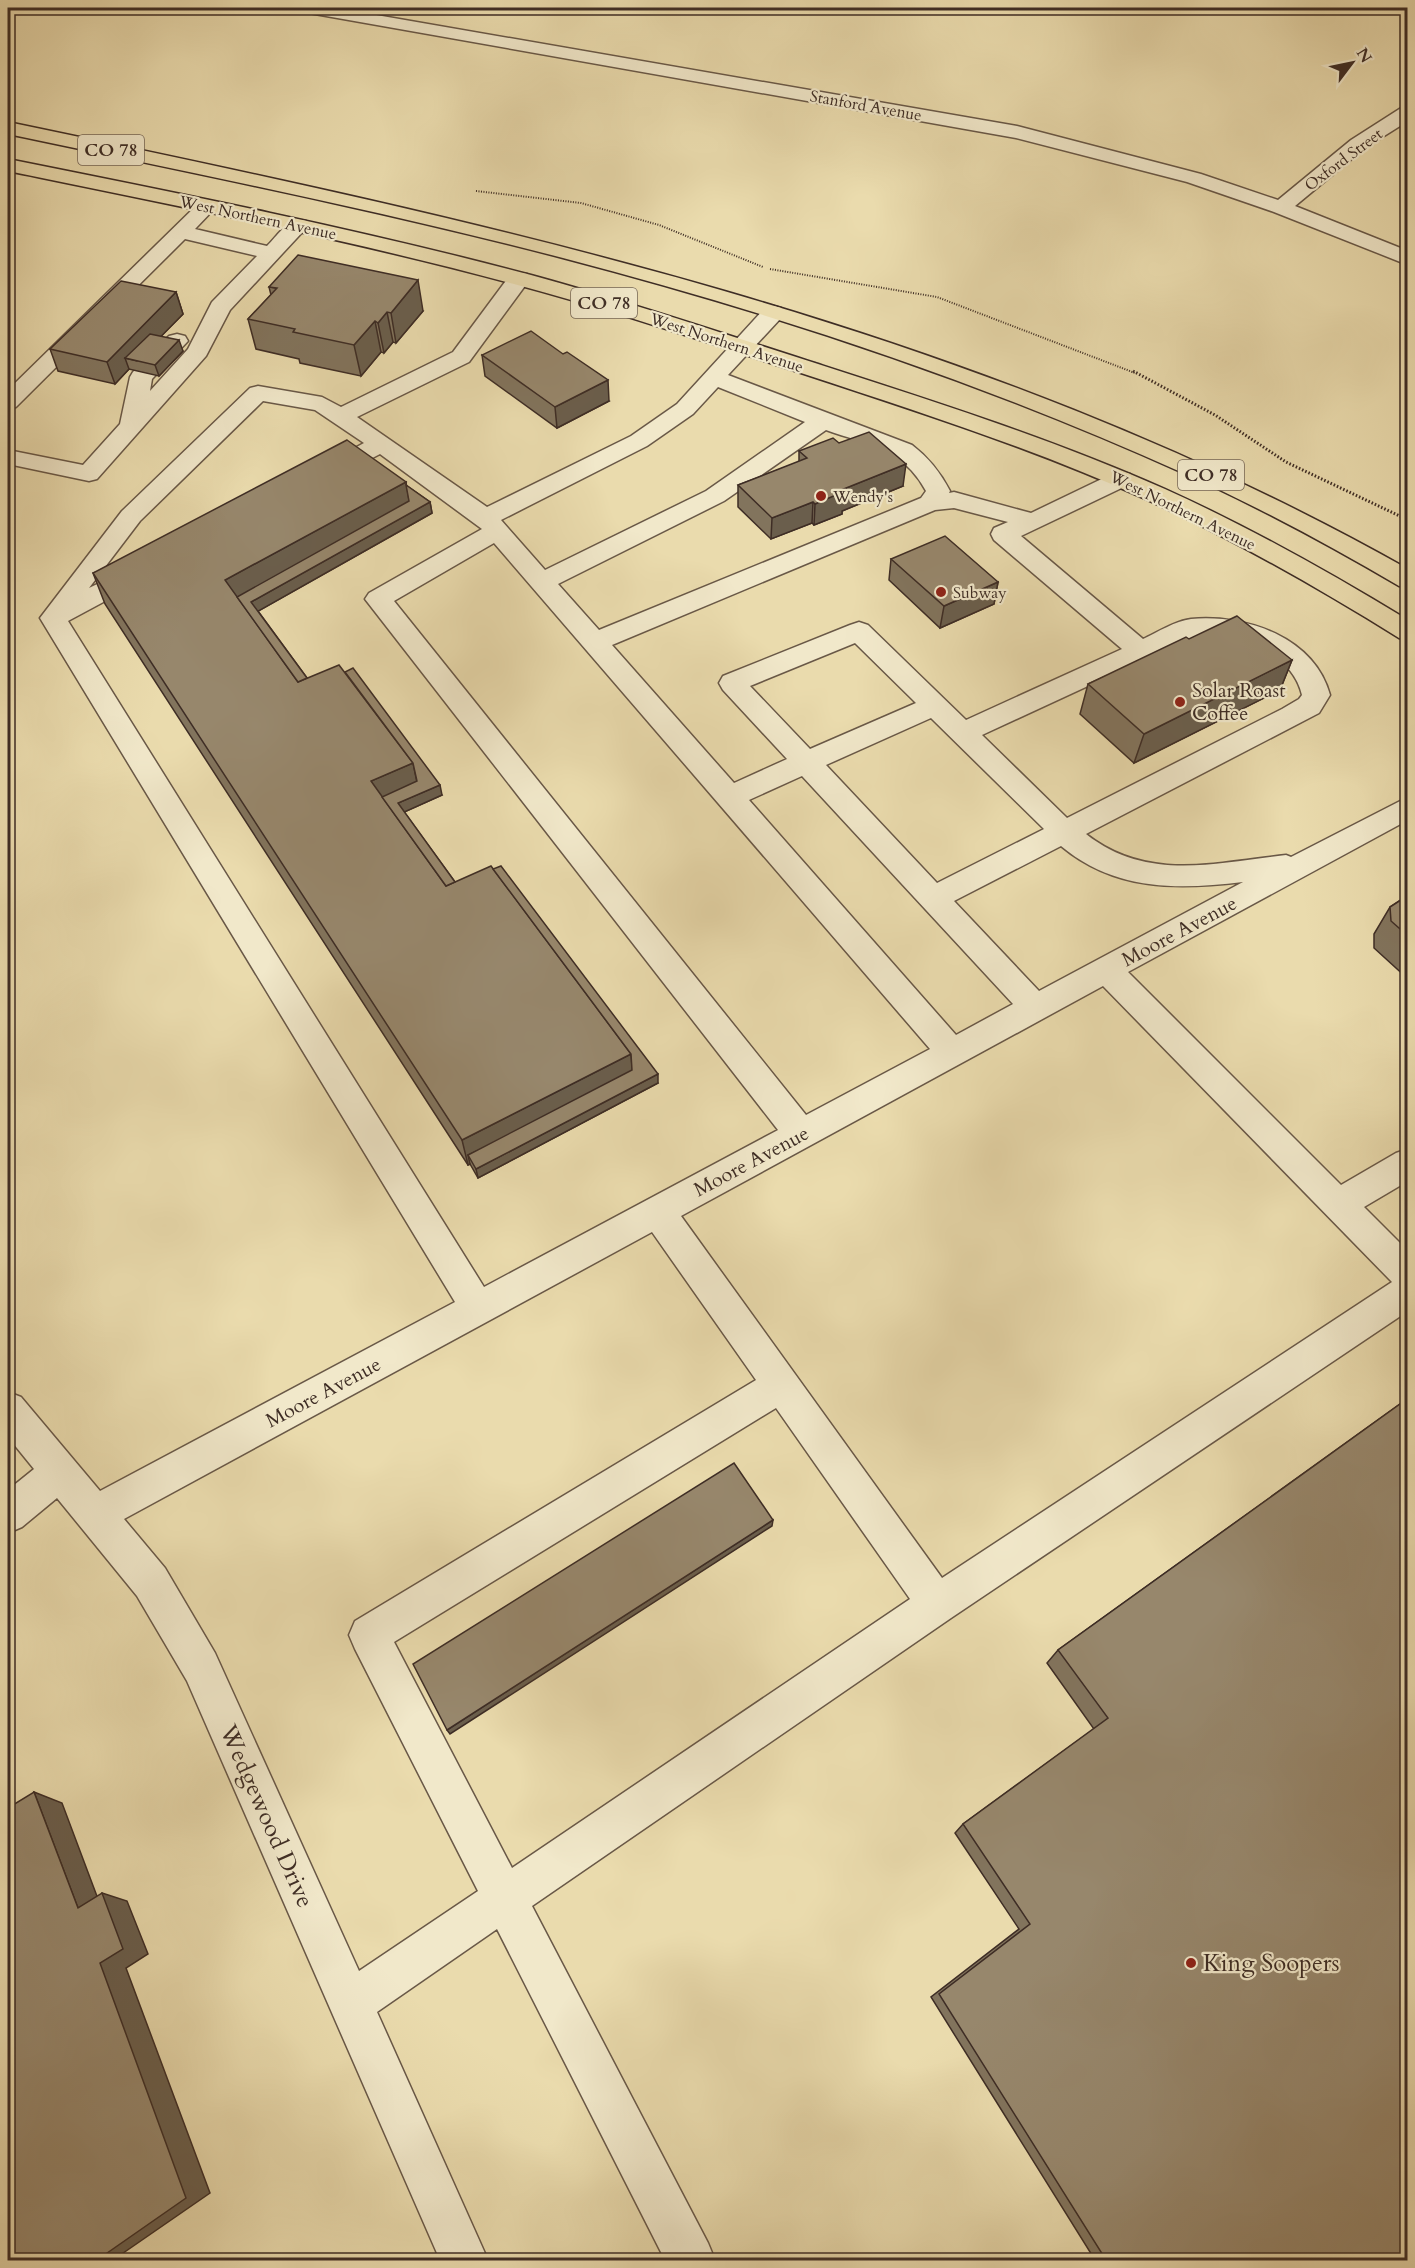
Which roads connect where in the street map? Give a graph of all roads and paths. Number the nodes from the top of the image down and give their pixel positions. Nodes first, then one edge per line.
1 (309, 8) edge
2 (1407, 112) edge
3 (8, 128) edge
4 (8, 165) edge
5 (207, 206) junction
6 (1281, 208) junction
7 (299, 225) junction
8 (181, 232) junction
9 (272, 253) junction
10 (1407, 259) edge
11 (519, 279) junction
12 (773, 313) junction
13 (742, 345) junction
14 (713, 377) junction
15 (8, 402) edge
16 (340, 416) junction
17 (823, 421) junction
18 (381, 444) junction
19 (8, 458) edge
20 (930, 472) junction
21 (1121, 479) junction
22 (296, 489) edge
23 (930, 503) junction
24 (1033, 520) junction
25 (491, 524) junction
26 (169, 556) edge
27 (1407, 580) edge
28 (542, 582) junction
29 (53, 618) junction
30 (650, 619) junction
31 (1407, 632) edge
32 (594, 642) junction
33 (1141, 651) junction
34 (935, 705) junction
35 (962, 733) junction
36 (807, 763) junction
37 (729, 797) junction
38 (1407, 807) edge
39 (1064, 832) junction
40 (1303, 864) junction
41 (934, 898) junction
42 (1106, 970) junction
43 (1036, 1008) junction
44 (952, 1053) junction
45 (801, 1134) junction
46 (1407, 1163) edge
47 (1338, 1205) junction
48 (658, 1212) junction
49 (1407, 1275) edge
50 (1407, 1291) edge
51 (478, 1308) junction
52 (782, 1384) junction
53 (8, 1409) edge
54 (59, 1472) junction
55 (8, 1514) edge
56 (94, 1515) junction
57 (937, 1604) junction
58 (504, 1898) junction
59 (351, 2003) junction
60 (458, 2258) edge
61 (691, 2260) edge

1 - 6 street, Stanford Avenue
2 - 6 street, Oxford Street
3 - 12 main road, West Northern Avenue / CO 78
4 - 5 main road, West Northern Avenue / CO 78
5 - 7 main road, West Northern Avenue / CO 78
5 - 8 street
6 - 10 street, Stanford Avenue
7 - 9 street
7 - 11 main road, West Northern Avenue / CO 78
8 - 9 street
8 - 15 street
9 - 19 street
11 - 13 main road, West Northern Avenue / CO 78
11 - 16 street
12 - 13 street
12 - 27 main road, West Northern Avenue / CO 78
13 - 14 street
13 - 21 main road, West Northern Avenue / CO 78
14 - 17 street
14 - 25 street
16 - 18 street
16 - 29 street
17 - 20 street
17 - 28 street
18 - 22 street
18 - 25 street
20 - 23 street
20 - 30 street
21 - 24 street
21 - 31 main road, West Northern Avenue / CO 78
23 - 24 street
23 - 30 street
24 - 33 street
25 - 28 street
25 - 45 street
26 - 29 street
28 - 32 street
29 - 51 street
30 - 32 street
32 - 37 street
33 - 35 street
33 - 39 street
34 - 35 street
34 - 36 street
34 - 36 street
35 - 39 street
36 - 37 street
36 - 41 street
37 - 44 street
38 - 40 street, Moore Avenue
39 - 40 street
39 - 41 street
40 - 42 street, Moore Avenue
41 - 43 street
42 - 43 street, Moore Avenue
42 - 47 street
43 - 44 street, Moore Avenue
44 - 45 street, Moore Avenue
45 - 48 street, Moore Avenue
46 - 47 street
47 - 49 street
48 - 51 street, Moore Avenue
48 - 52 street
50 - 57 street
51 - 56 street, Moore Avenue
52 - 57 street
52 - 58 street
53 - 54 street, Wedgewood Drive
54 - 55 street
54 - 56 street, Wedgewood Drive
56 - 59 street, Wedgewood Drive
57 - 58 street
58 - 59 street
58 - 61 street
59 - 60 street, Wedgewood Drive

